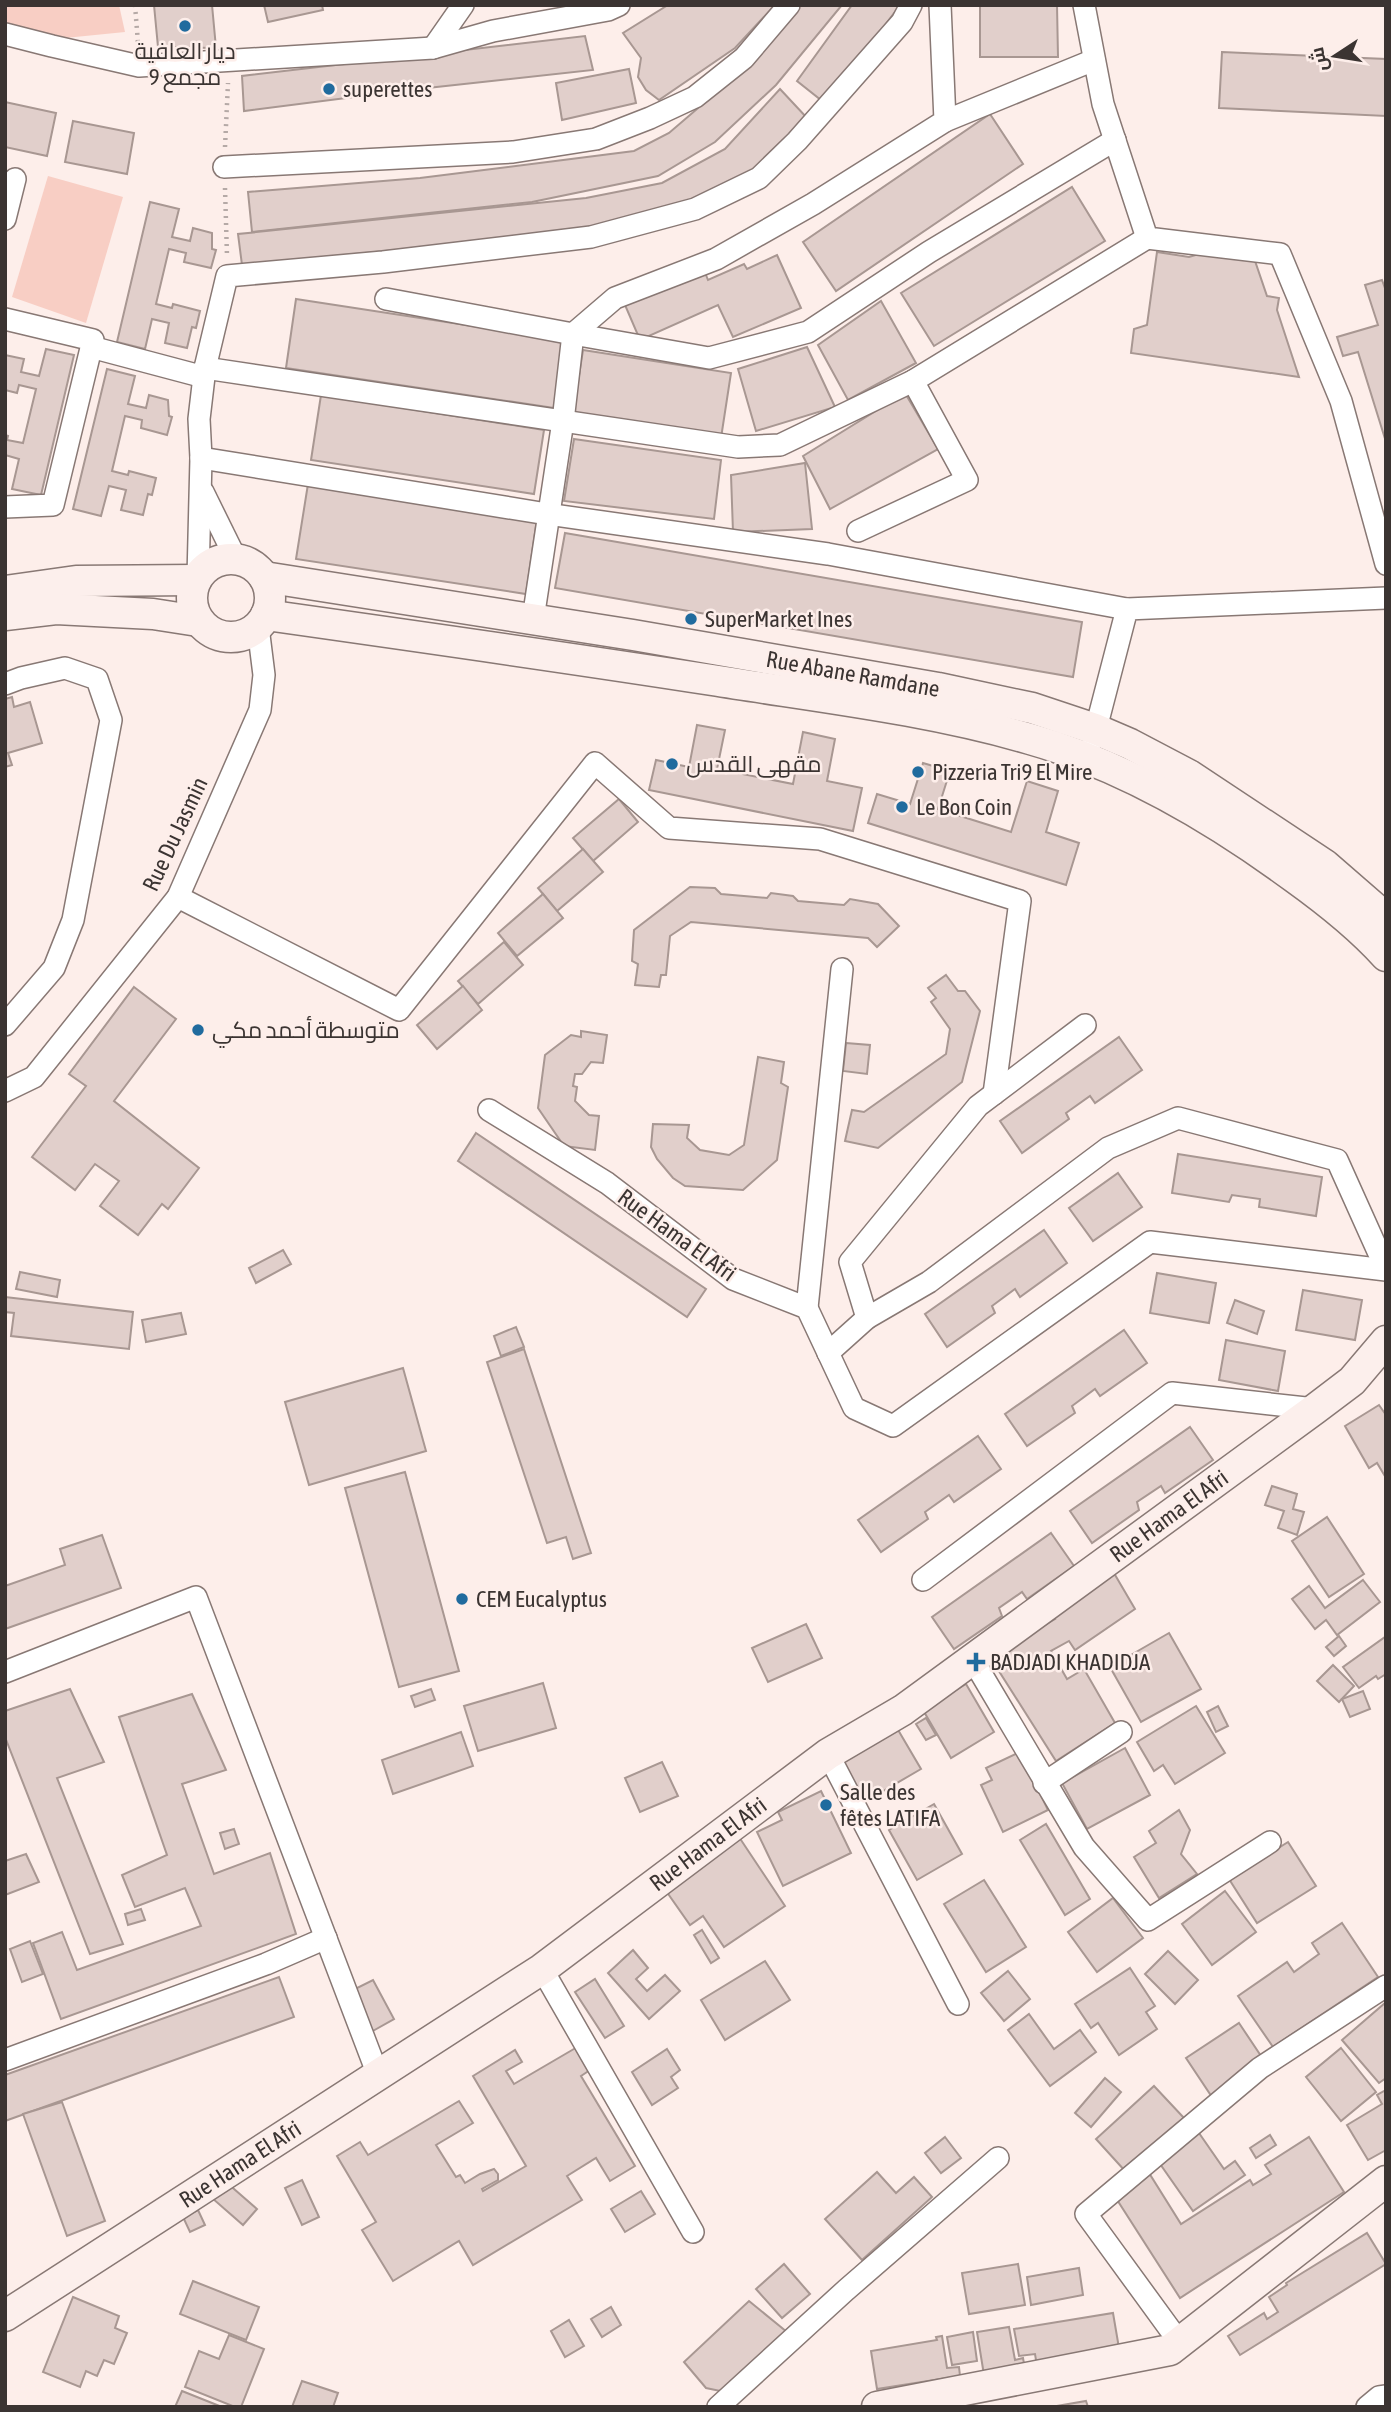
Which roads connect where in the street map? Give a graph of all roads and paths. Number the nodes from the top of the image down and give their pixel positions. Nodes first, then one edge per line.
1 (135, 5) edge
2 (463, 5) edge
3 (619, 5) edge
4 (789, 5) edge
5 (911, 5) edge
6 (940, 5) edge
7 (1084, 5) edge
8 (5, 34) edge
9 (433, 48) junction
10 (1094, 60) junction
11 (139, 66) junction
12 (945, 121) junction
13 (1115, 140) junction
14 (224, 167) dead end
15 (15, 179) dead end
16 (5, 219) edge
17 (1147, 238) junction
18 (386, 299) dead end
19 (5, 319) edge
20 (573, 334) junction
21 (91, 347) junction
22 (204, 372) junction
23 (913, 381) junction
24 (563, 421) junction
25 (201, 458) junction
26 (200, 487) junction
27 (5, 507) edge
28 (547, 514) junction
29 (858, 531) dead end
30 (236, 559) junction
31 (1386, 564) edge
32 (264, 577) junction
33 (197, 578) junction
34 (5, 591) edge
35 (1386, 598) edge
36 (1127, 609) junction
37 (5, 615) edge
38 (533, 619) junction
39 (198, 621) junction
40 (262, 621) junction
41 (5, 684) edge
42 (1095, 729) junction
43 (1089, 759) junction
44 (178, 897) junction
45 (1386, 918) edge
46 (1386, 956) edge
47 (842, 969) dead end
48 (1085, 1024) dead end
49 (5, 1025) edge
50 (5, 1091) edge
51 (993, 1094) junction
52 (489, 1110) dead end
53 (1386, 1269) edge
54 (807, 1308) junction
55 (867, 1318) junction
56 (1386, 1341) edge
57 (828, 1353) junction
58 (1315, 1409) junction
59 (923, 1580) dead end
60 (973, 1660) junction
61 (5, 1672) edge
62 (1121, 1732) dead end
63 (828, 1754) junction
64 (1044, 1783) junction
65 (1270, 1842) dead end
66 (326, 1938) junction
67 (542, 1969) junction
68 (1386, 1986) edge
69 (958, 2004) dead end
70 (5, 2060) edge
71 (378, 2075) junction
72 (998, 2158) dead end
73 (1386, 2181) edge
74 (693, 2232) dead end
75 (5, 2316) edge
76 (1180, 2343) junction
77 (1386, 2396) edge
78 (941, 2401) edge
79 (718, 2407) edge
80 (877, 2407) edge
81 (1367, 2407) edge

1 - 11 path
2 - 9 street
3 - 9 street
4 - 14 street
5 - 22 street
6 - 12 street
7 - 10 street
8 - 11 street
9 - 11 street
10 - 12 street
10 - 13 street
12 - 20 street
13 - 17 street
13 - 20 street
15 - 16 street
17 - 23 street
17 - 31 street
18 - 20 street
19 - 21 street
20 - 24 street
21 - 22 street
21 - 27 street
22 - 24 street
22 - 25 street
23 - 24 street
23 - 29 street
24 - 28 street
25 - 26 street
25 - 28 street
26 - 30 street
26 - 33 street
28 - 36 street
28 - 38 street
30 - 32 street
30 - 33 street
32 - 38 street, Rue Abane Ramdane
32 - 40 street
33 - 34 street
33 - 39 street
35 - 36 street
36 - 42 street
37 - 39 street
38 - 42 street, Rue Abane Ramdane
39 - 40 street
40 - 43 street
40 - 44 street, Rue Du Jasmin
41 - 49 street
42 - 43 street
42 - 45 street, Rue Abane Ramdane
43 - 46 street
44 - 50 street, Rue Du Jasmin
44 - 51 street
47 - 54 street
48 - 51 street
51 - 55 street
52 - 54 street, Rue Hama El Afri
53 - 55 street
53 - 57 street
54 - 57 street
55 - 57 street
56 - 58 street, Rue Hama El Afri
58 - 59 street
58 - 60 street, Rue Hama El Afri
60 - 63 street, Rue Hama El Afri
60 - 64 street
61 - 66 street
62 - 64 street
63 - 67 street, Rue Hama El Afri
63 - 69 street
64 - 65 street
66 - 70 street
66 - 71 street
67 - 71 street, Rue Hama El Afri
67 - 74 street
68 - 76 street
71 - 75 street, Rue Hama El Afri
72 - 79 street
73 - 76 street
76 - 78 street
77 - 81 street
78 - 80 street

